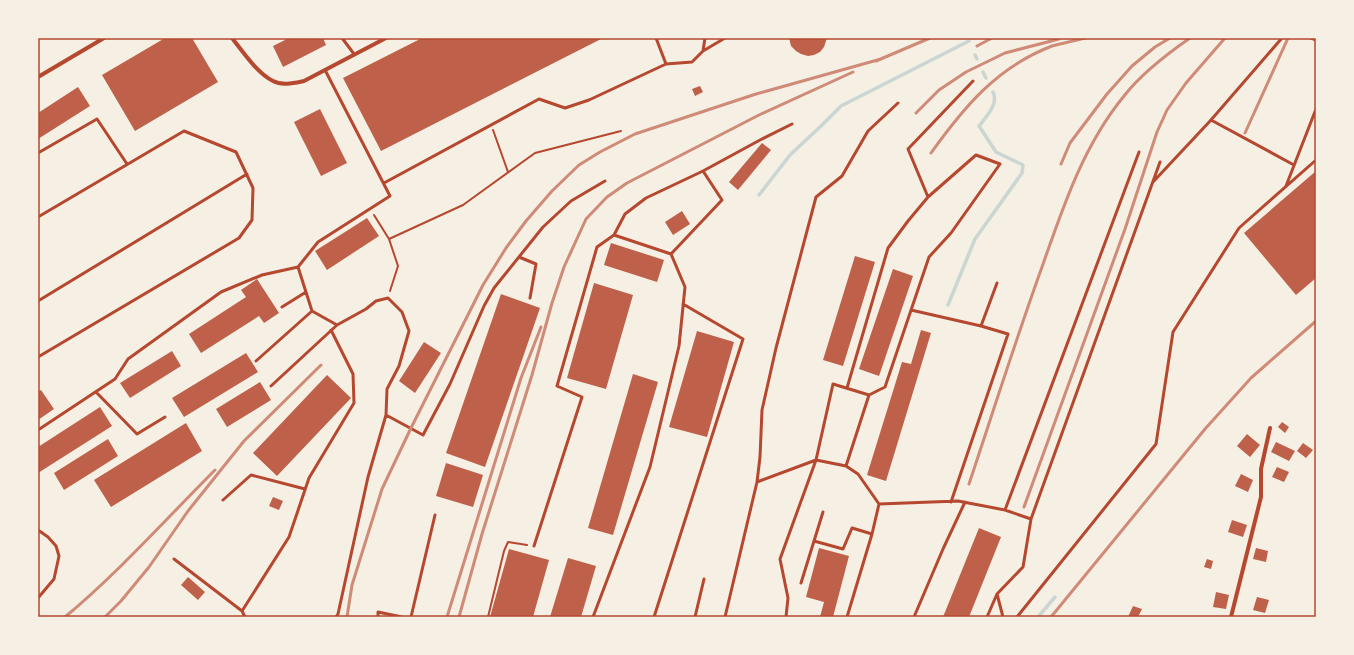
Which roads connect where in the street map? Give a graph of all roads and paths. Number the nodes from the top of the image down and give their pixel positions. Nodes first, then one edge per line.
1 (104, 38) edge
2 (232, 38) edge
3 (342, 38) edge
4 (386, 38) edge
5 (656, 38) edge
6 (705, 38) edge
7 (725, 38) edge
8 (1282, 38) edge
9 (1311, 38) edge
10 (1316, 40) edge
11 (703, 51) junction
12 (354, 54) junction
13 (666, 64) junction
14 (326, 70) junction
15 (38, 77) edge
16 (973, 81) dead end
17 (898, 103) dead end
18 (1316, 109) edge
19 (1211, 120) junction
20 (792, 124) dead end
21 (491, 125) junction
22 (621, 131) dead end
23 (1139, 152) dead end
24 (38, 153) edge
25 (1316, 160) edge
26 (1160, 162) dead end
27 (127, 164) junction
28 (1294, 165) junction
29 (703, 171) junction
30 (508, 172) junction
31 (247, 174) junction
32 (605, 180) dead end
33 (384, 183) junction
34 (1152, 183) junction
35 (1285, 188) junction
36 (928, 197) junction
37 (370, 209) junction
38 (38, 217) edge
39 (614, 235) junction
40 (389, 239) junction
41 (671, 254) junction
42 (519, 257) junction
43 (298, 267) junction
44 (997, 284) dead end
45 (306, 292) junction
46 (388, 298) junction
47 (530, 298) dead end
48 (38, 301) edge
49 (683, 304) junction
50 (282, 307) dead end
51 (911, 310) junction
52 (312, 311) junction
53 (337, 325) junction
54 (981, 326) junction
55 (331, 330) junction
56 (38, 357) edge
57 (256, 361) dead end
58 (271, 386) dead end
59 (847, 388) junction
60 (96, 392) junction
61 (869, 395) junction
62 (386, 415) junction
63 (165, 417) dead end
64 (1270, 428) dead end
65 (38, 430) edge
66 (816, 460) junction
67 (846, 466) junction
68 (757, 482) junction
69 (305, 489) junction
70 (223, 500) dead end
71 (952, 502) junction
72 (965, 502) junction
73 (879, 504) junction
74 (1005, 510) junction
75 (823, 512) dead end
76 (435, 515) dead end
77 (1030, 519) junction
78 (38, 530) edge
79 (872, 534) junction
80 (814, 541) junction
81 (534, 546) joint
82 (174, 559) dead end
83 (704, 579) dead end
84 (801, 583) dead end
85 (997, 594) junction
86 (38, 598) edge
87 (242, 611) junction
88 (245, 617) edge
89 (336, 617) edge
90 (378, 617) edge
91 (402, 617) edge
92 (411, 617) edge
93 (488, 617) edge
94 (593, 617) edge
95 (654, 617) edge
96 (695, 617) edge
97 (725, 617) edge
98 (786, 617) edge
99 (846, 617) edge
100 (914, 617) edge
101 (987, 617) edge
102 (1003, 617) edge
103 (1017, 617) edge
104 (1231, 617) edge

1 - 15 street
2 - 14 street
3 - 12 lane
4 - 12 street
5 - 13 lane
6 - 11 lane
7 - 11 lane
8 - 19 lane
9 - 10 lane
11 - 13 lane
12 - 14 street
13 - 21 lane
14 - 33 lane
16 - 36 lane
17 - 68 lane
18 - 28 lane
19 - 28 lane
19 - 34 lane
20 - 29 lane
21 - 30 path
21 - 33 lane
22 - 30 path
23 - 74 lane
24 - 27 lane
25 - 35 lane
26 - 34 lane
27 - 31 lane
27 - 38 lane
28 - 35 lane
29 - 39 lane
29 - 41 lane
30 - 40 path
31 - 48 lane
31 - 56 lane
32 - 42 lane
33 - 37 lane
34 - 77 lane
35 - 103 lane
36 - 51 lane
36 - 59 lane
37 - 40 path
37 - 43 lane
39 - 41 lane
39 - 81 lane
40 - 46 path
41 - 49 lane
42 - 47 lane
42 - 62 lane
43 - 45 lane
43 - 60 lane
44 - 54 lane
45 - 50 lane
45 - 52 lane
46 - 53 lane
46 - 62 lane
49 - 94 lane
49 - 95 lane
51 - 54 lane
51 - 61 lane
52 - 53 lane
52 - 57 lane
53 - 55 lane
54 - 71 lane
55 - 58 lane
55 - 69 lane
59 - 61 lane
59 - 66 lane
60 - 63 lane
60 - 65 lane
61 - 67 lane
62 - 89 lane
64 - 104 street
66 - 67 lane
66 - 68 lane
66 - 98 lane
67 - 73 lane
68 - 97 lane
69 - 70 lane
69 - 87 lane
71 - 72 lane
71 - 73 lane
72 - 74 lane
72 - 100 lane
73 - 79 lane
74 - 77 lane
75 - 80 lane
76 - 92 lane
77 - 85 lane
78 - 86 lane
79 - 80 lane
79 - 99 lane
80 - 84 lane
81 - 93 path
82 - 87 lane
83 - 96 lane
85 - 101 lane
85 - 102 lane
87 - 88 lane
90 - 91 lane

